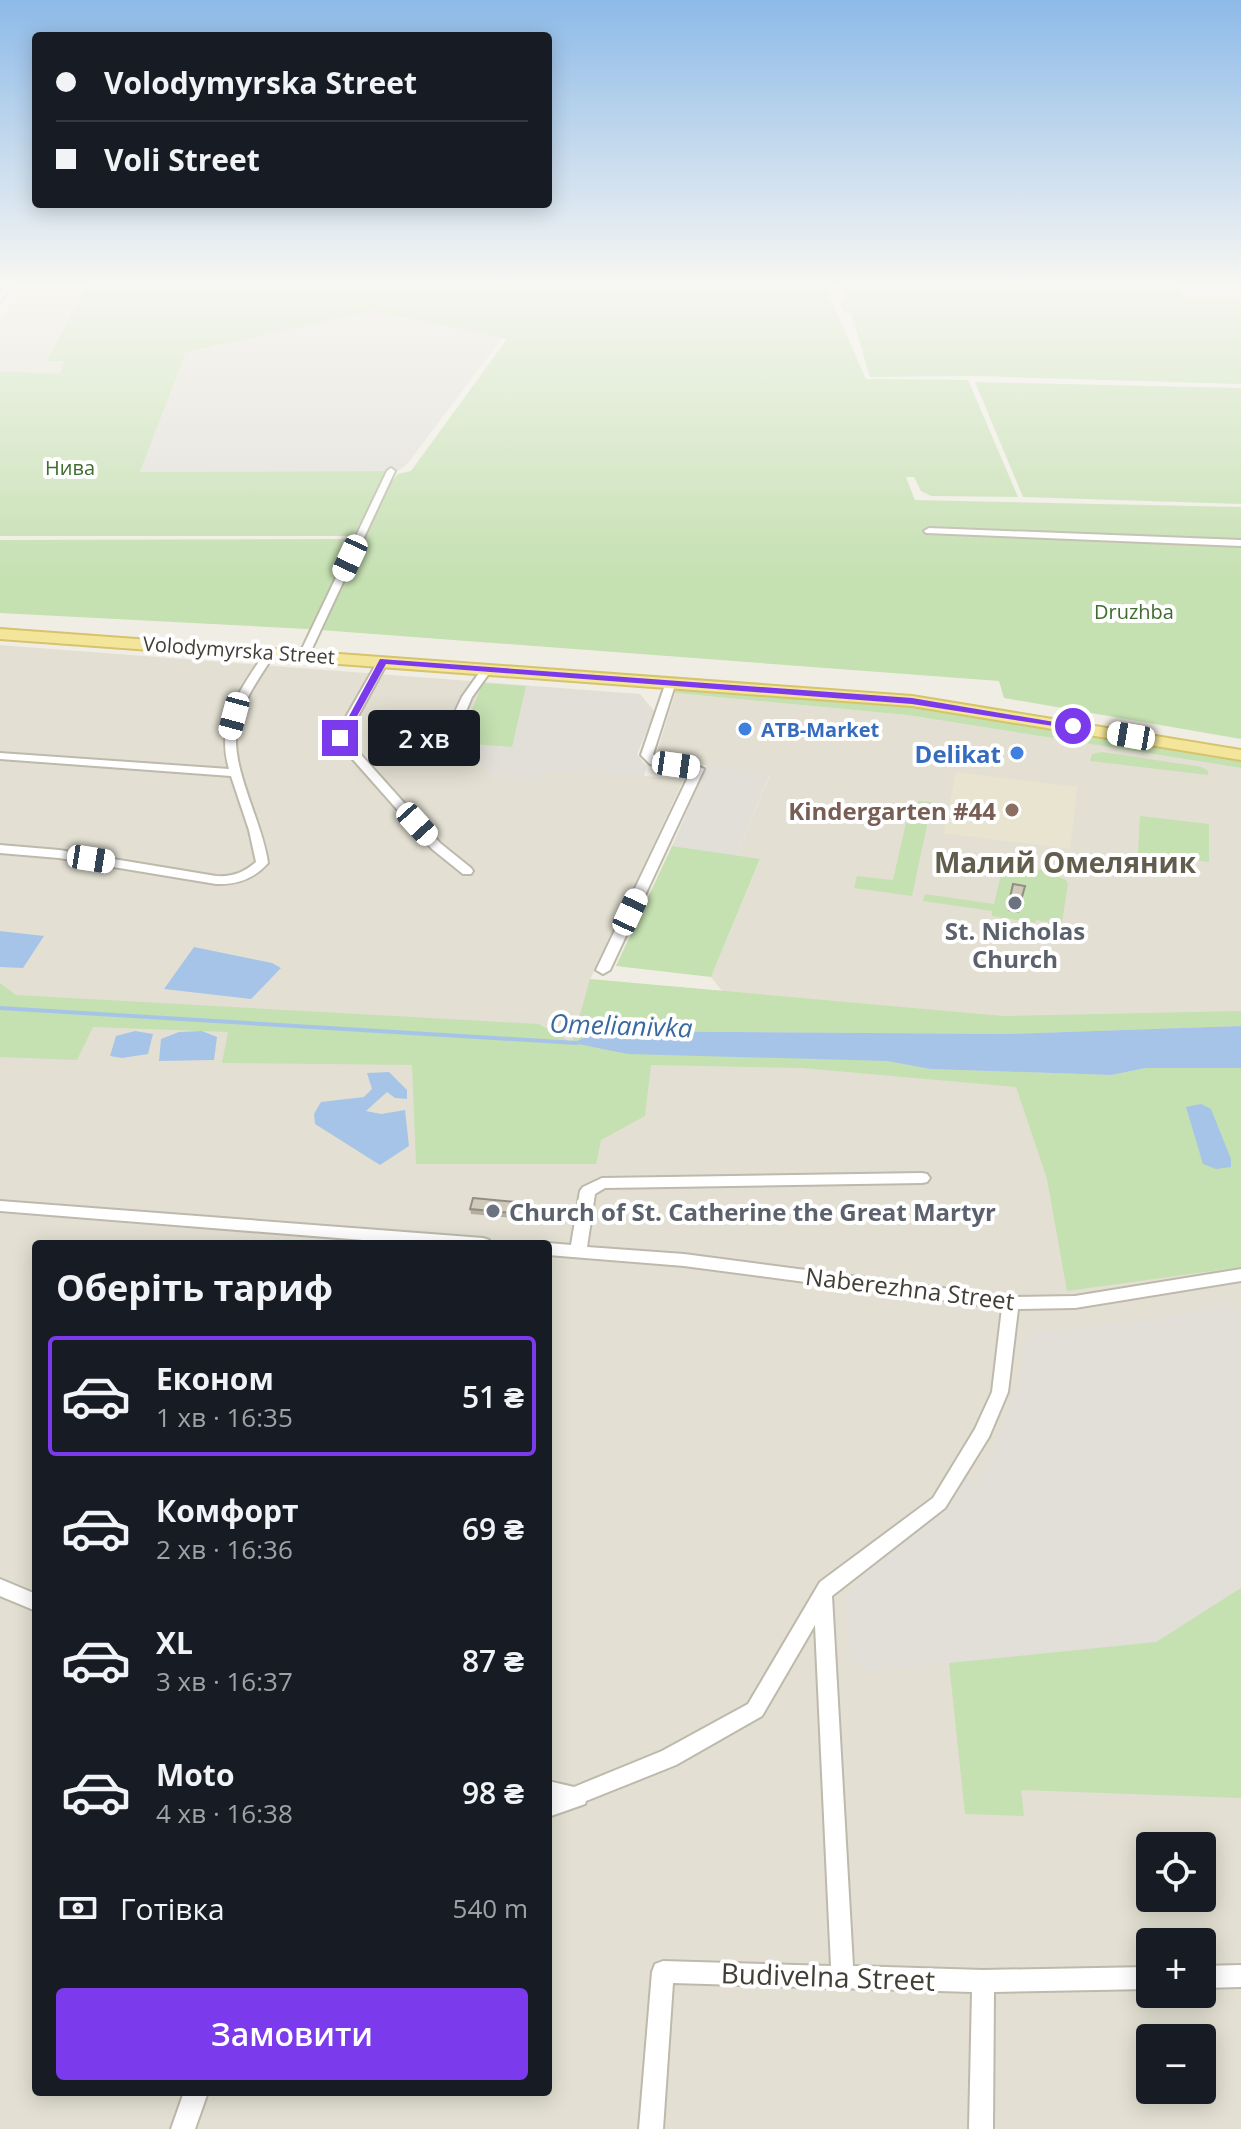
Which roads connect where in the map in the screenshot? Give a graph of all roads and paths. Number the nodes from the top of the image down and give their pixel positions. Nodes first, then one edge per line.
1 (391, 471) dead end
2 (929, 531) dead end
3 (1241, 543) edge
4 (0, 634) edge
5 (304, 655) junction
6 (267, 658) junction
7 (380, 666) junction
8 (484, 674) junction
9 (671, 682) junction
10 (450, 735) dead end
11 (1241, 755) edge
12 (0, 756) edge
13 (237, 773) junction
14 (0, 849) edge
15 (467, 871) dead end
16 (603, 970) dead end
17 (922, 1178) dead end
18 (0, 1206) edge
19 (432, 1240) edge
20 (552, 1249) edge
21 (578, 1252) junction
22 (1241, 1275) edge
23 (1011, 1303) junction
24 (0, 1587) edge
25 (823, 1594) junction
26 (32, 1601) edge
27 (552, 1792) edge
28 (578, 1797) junction
29 (552, 1806) edge
30 (1241, 1976) edge
31 (843, 1977) junction
32 (1216, 1977) edge
33 (1136, 1978) edge
34 (983, 1981) junction
35 (195, 2096) edge
36 (183, 2129) edge
37 (651, 2129) edge
38 (981, 2129) edge

1 - 5 street
2 - 3 street
4 - 6 main road, Volodymyrska Street
5 - 6 main road, Volodymyrska Street
5 - 7 main road, Volodymyrska Street
6 - 13 street, Volodymyrska Street
7 - 8 main road, Volodymyrska Street
7 - 15 street
8 - 9 main road, Volodymyrska Street
8 - 10 street
9 - 11 main road, Volodymyrska Street
9 - 16 street
12 - 13 street
13 - 14 street, Volodymyrska Street
17 - 21 street
18 - 19 street
20 - 21 street, Naberezhna Street
21 - 23 street, Naberezhna Street
22 - 23 street, Naberezhna Street
23 - 25 street
24 - 26 street
25 - 28 street
25 - 31 street
27 - 28 street
28 - 29 street
30 - 32 street
31 - 34 street, Budivelna Street
31 - 37 street, Budivelna Street
33 - 34 street, Budivelna Street
34 - 38 street
35 - 36 street

